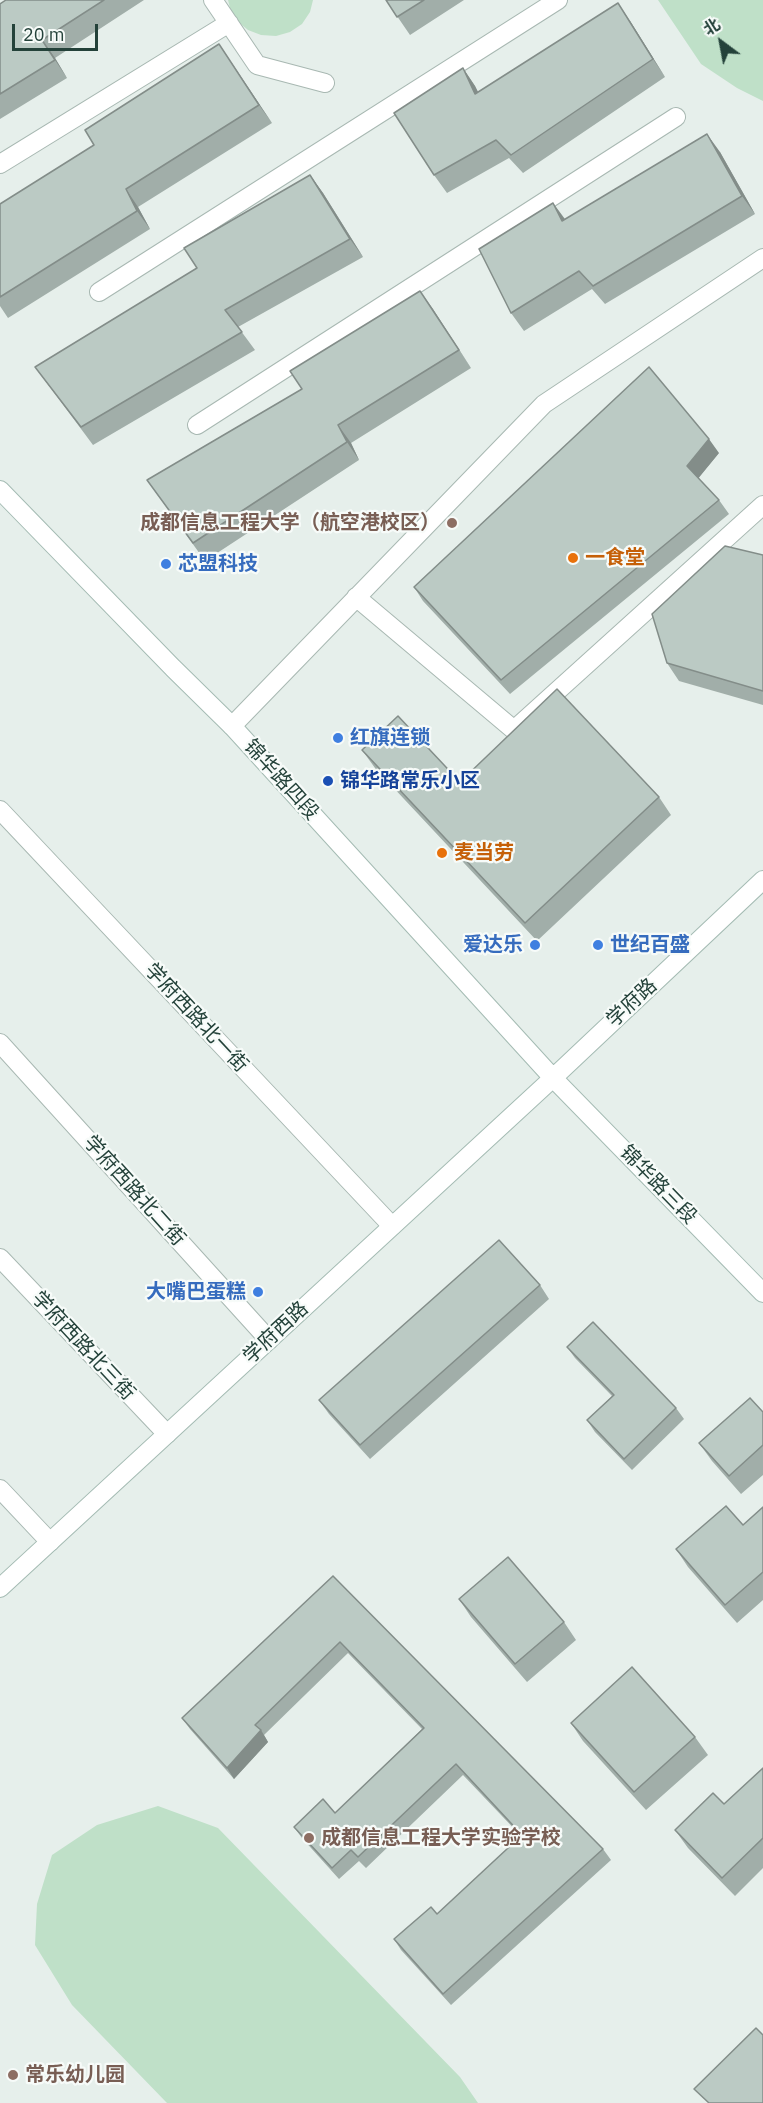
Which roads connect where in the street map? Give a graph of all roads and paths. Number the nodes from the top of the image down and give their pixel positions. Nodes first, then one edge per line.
1 (213, 0) edge
2 (558, 0) edge
3 (229, 23) junction
4 (325, 83) dead end
5 (676, 117) dead end
6 (0, 164) edge
7 (763, 258) edge
8 (99, 292) dead end
9 (197, 425) dead end
10 (0, 490) edge
11 (763, 505) edge
12 (357, 597) junction
13 (232, 726) junction
14 (0, 810) edge
15 (763, 880) edge
16 (0, 1043) edge
17 (553, 1078) junction
18 (392, 1226) junction
19 (0, 1258) edge
20 (763, 1293) edge
21 (269, 1340) junction
22 (167, 1434) junction
23 (0, 1489) edge
24 (50, 1542) junction
25 (0, 1588) edge

1 - 3 street
2 - 8 street
3 - 4 street
3 - 6 street
5 - 9 street
7 - 12 street
10 - 13 street, 锦华路四段
11 - 12 street
12 - 13 street
13 - 17 street, 锦华路四段
14 - 18 street, 学府西路北一街
15 - 17 street, 学府路
16 - 21 street, 学府西路北二街
17 - 18 street, 学府西路
17 - 20 street, 锦华路三段
18 - 21 street, 学府西路
19 - 22 street, 学府西路北三街
21 - 22 street, 学府西路
22 - 24 street, 学府西路
23 - 24 street
24 - 25 street, 学府西路

